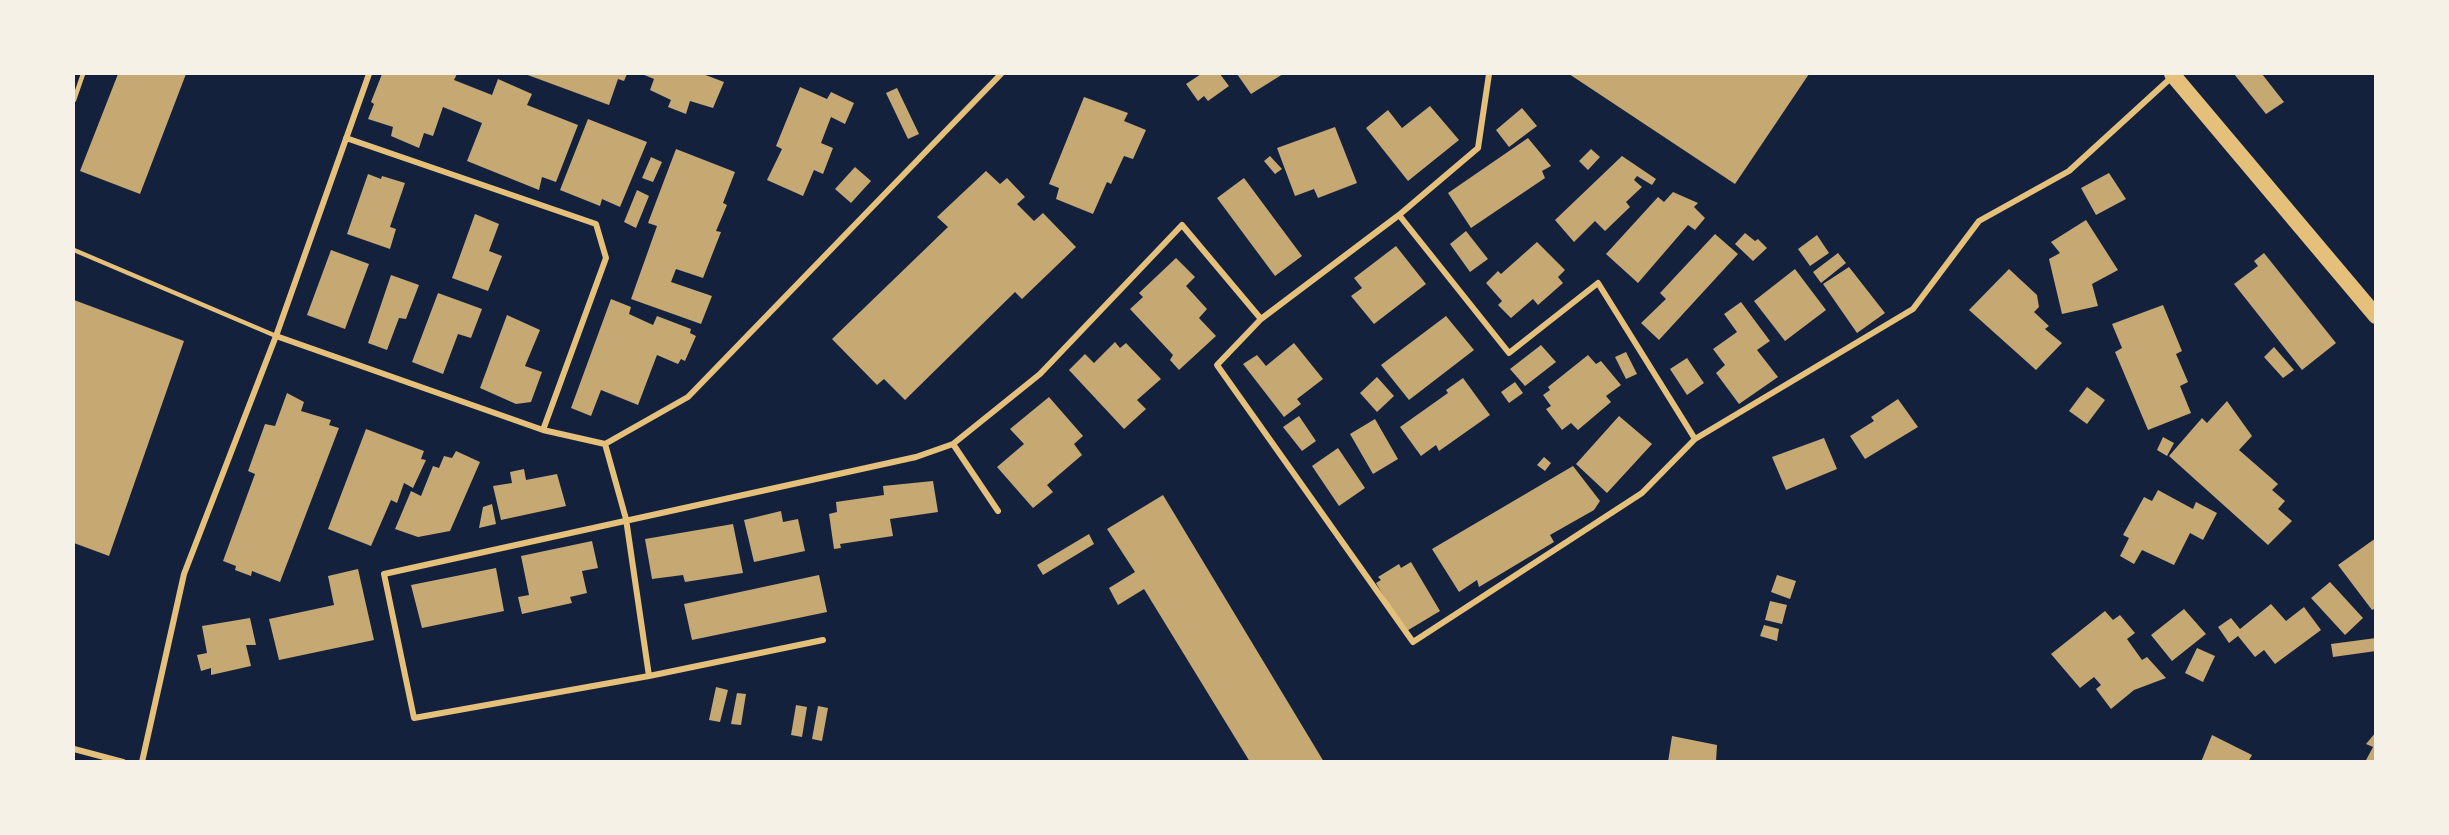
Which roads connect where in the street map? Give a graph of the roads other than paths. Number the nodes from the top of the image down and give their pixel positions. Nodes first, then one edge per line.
1 (83, 74) edge
2 (369, 74) edge
3 (1001, 74) edge
4 (1490, 74) edge
5 (2173, 75) edge
6 (74, 100) edge
7 (346, 138) junction
8 (1399, 215) junction
9 (74, 250) edge
10 (2376, 316) edge
11 (1261, 319) junction
12 (276, 336) junction
13 (543, 430) junction
14 (1695, 439) junction
15 (605, 444) junction
16 (953, 444) junction
17 (998, 511) dead end
18 (626, 519) junction
19 (823, 640) dead end
20 (649, 676) junction
21 (74, 749) edge
22 (123, 762) edge
23 (142, 762) edge

1 - 6 lane
2 - 7 street
3 - 15 street
4 - 8 street
5 - 10 highway
5 - 14 street
7 - 12 street
7 - 13 street
8 - 11 street
8 - 14 street
9 - 12 lane
11 - 14 street
11 - 16 street
12 - 13 street
12 - 23 street
13 - 15 street
15 - 18 street
16 - 17 street
16 - 18 street
18 - 20 street
18 - 20 street
19 - 20 street
21 - 22 street

